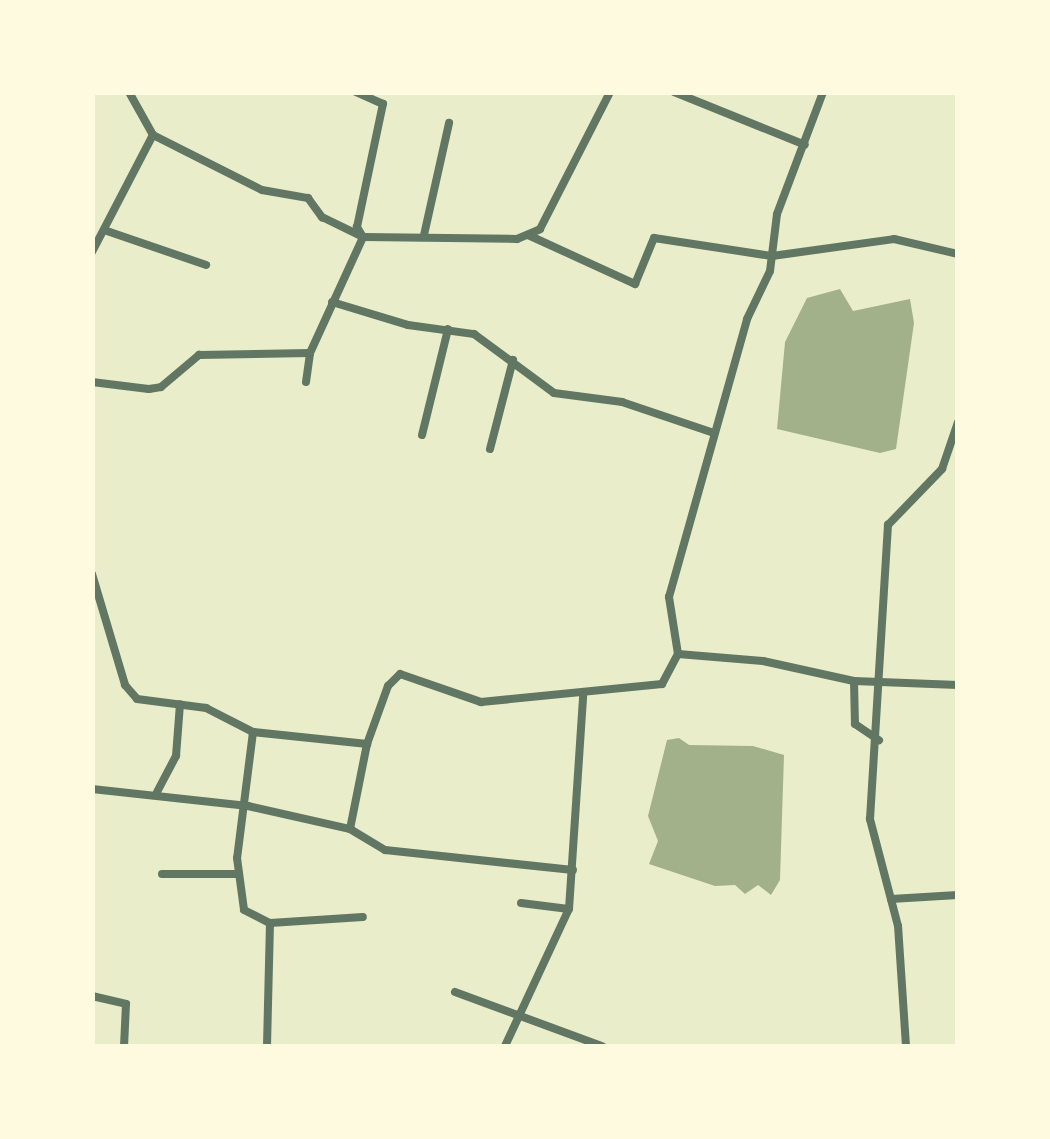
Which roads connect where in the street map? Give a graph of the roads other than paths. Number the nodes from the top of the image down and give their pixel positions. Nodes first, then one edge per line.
1 (129, 92) edge
2 (356, 92) edge
3 (610, 92) edge
4 (674, 92) edge
5 (823, 92) edge
6 (449, 123) dead end
7 (153, 135) junction
8 (806, 145) junction
9 (104, 230) junction
10 (424, 235) junction
11 (526, 235) junction
12 (364, 237) junction
13 (92, 252) edge
14 (958, 254) edge
15 (772, 256) junction
16 (206, 266) dead end
17 (332, 302) junction
18 (448, 329) junction
19 (310, 353) junction
20 (513, 360) junction
21 (92, 382) edge
22 (306, 382) dead end
23 (958, 422) edge
24 (714, 433) junction
25 (422, 435) dead end
26 (490, 449) dead end
27 (92, 574) edge
28 (678, 654) junction
29 (876, 680) junction
30 (854, 681) junction
31 (958, 686) edge
32 (583, 696) junction
33 (180, 704) junction
34 (253, 732) junction
35 (878, 740) junction
36 (368, 744) junction
37 (92, 789) edge
38 (157, 792) junction
39 (248, 806) junction
40 (350, 830) junction
41 (573, 870) junction
42 (162, 874) dead end
43 (239, 874) junction
44 (958, 895) edge
45 (891, 900) junction
46 (521, 902) dead end
47 (569, 910) junction
48 (362, 917) dead end
49 (270, 923) junction
50 (92, 990) edge
51 (455, 992) dead end
52 (520, 1016) junction
53 (124, 1046) edge
54 (267, 1046) edge
55 (505, 1046) edge
56 (602, 1046) edge
57 (906, 1046) edge

1 - 7 street
2 - 12 street
3 - 11 street
4 - 8 street
5 - 8 street
6 - 10 street
7 - 9 street
7 - 12 street
8 - 15 street
9 - 13 street
9 - 16 street
10 - 11 street
10 - 12 street
11 - 15 street
12 - 17 street
14 - 15 street
15 - 24 street
17 - 18 street
17 - 19 street
18 - 20 street
18 - 25 street
19 - 21 street
19 - 22 street
20 - 24 street
20 - 26 street
23 - 29 street
24 - 28 street
27 - 33 street
28 - 30 street
28 - 32 street
29 - 30 street
29 - 31 street
29 - 35 street
30 - 35 street
32 - 36 street
32 - 41 street
33 - 34 street
33 - 38 street
34 - 36 street
34 - 39 street
35 - 45 street
36 - 40 street
37 - 38 street
38 - 39 street
39 - 40 street
39 - 43 street
40 - 41 street
41 - 47 street
42 - 43 street
43 - 49 street
44 - 45 street
45 - 57 street
46 - 47 street
47 - 52 street
48 - 49 street
49 - 54 street
50 - 53 street
51 - 52 street
52 - 55 street
52 - 56 street

